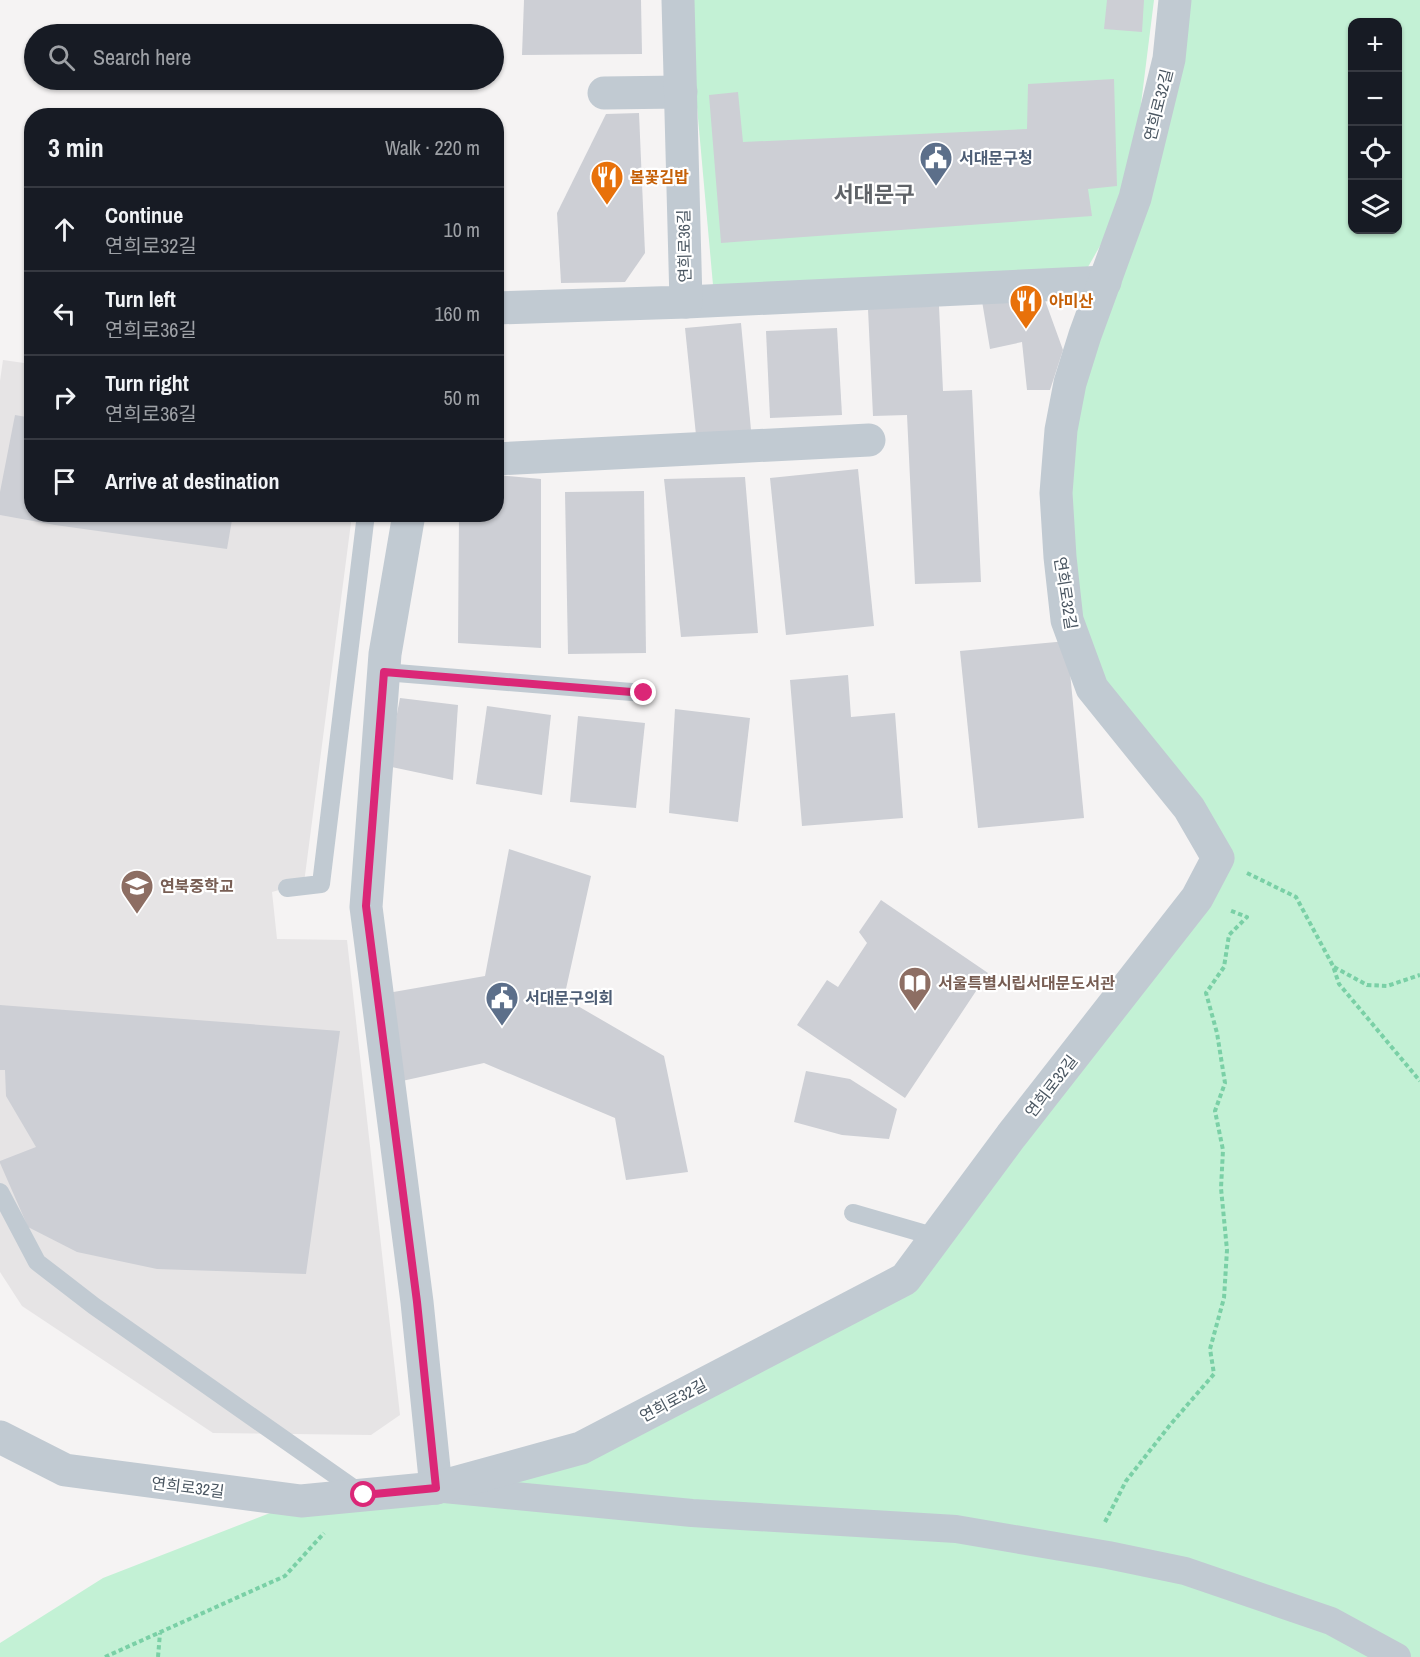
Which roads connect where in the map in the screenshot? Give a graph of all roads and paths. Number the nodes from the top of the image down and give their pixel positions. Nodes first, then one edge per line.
1 (678, 0) edge
2 (1175, 0) edge
3 (681, 92) junction
4 (604, 93) dead end
5 (1105, 282) junction
6 (686, 302) junction
7 (504, 309) edge
8 (869, 440) dead end
9 (504, 459) edge
10 (365, 522) edge
11 (408, 522) edge
12 (384, 672) junction
13 (644, 693) dead end
14 (1218, 858) junction
15 (287, 888) dead end
16 (1197, 898) junction
17 (1333, 966) junction
18 (1420, 975) edge
19 (1420, 1081) edge
20 (0, 1192) edge
21 (853, 1213) dead end
22 (936, 1237) junction
23 (0, 1437) edge
24 (436, 1488) junction
25 (364, 1495) junction
26 (1108, 1555) junction
27 (160, 1632) junction
28 (105, 1657) edge
29 (158, 1657) edge
30 (1397, 1657) edge

1 - 3 street, 연희로36길
2 - 5 street, 연희로32길
3 - 4 street
3 - 6 street, 연희로36길
5 - 6 street
5 - 14 street, 연희로32길
6 - 7 street, 연희로36길
8 - 9 street
10 - 15 lane
11 - 12 street
12 - 13 lane
12 - 24 street
14 - 16 street, 연희로32길
14 - 17 path
16 - 22 street, 연희로32길
16 - 26 path
17 - 18 path
17 - 19 path
20 - 25 lane
21 - 22 lane
22 - 24 street, 연희로32길
23 - 25 street, 연희로32길
24 - 25 street, 연희로32길
24 - 26 street
25 - 27 path
26 - 30 street
27 - 28 path
27 - 29 path

